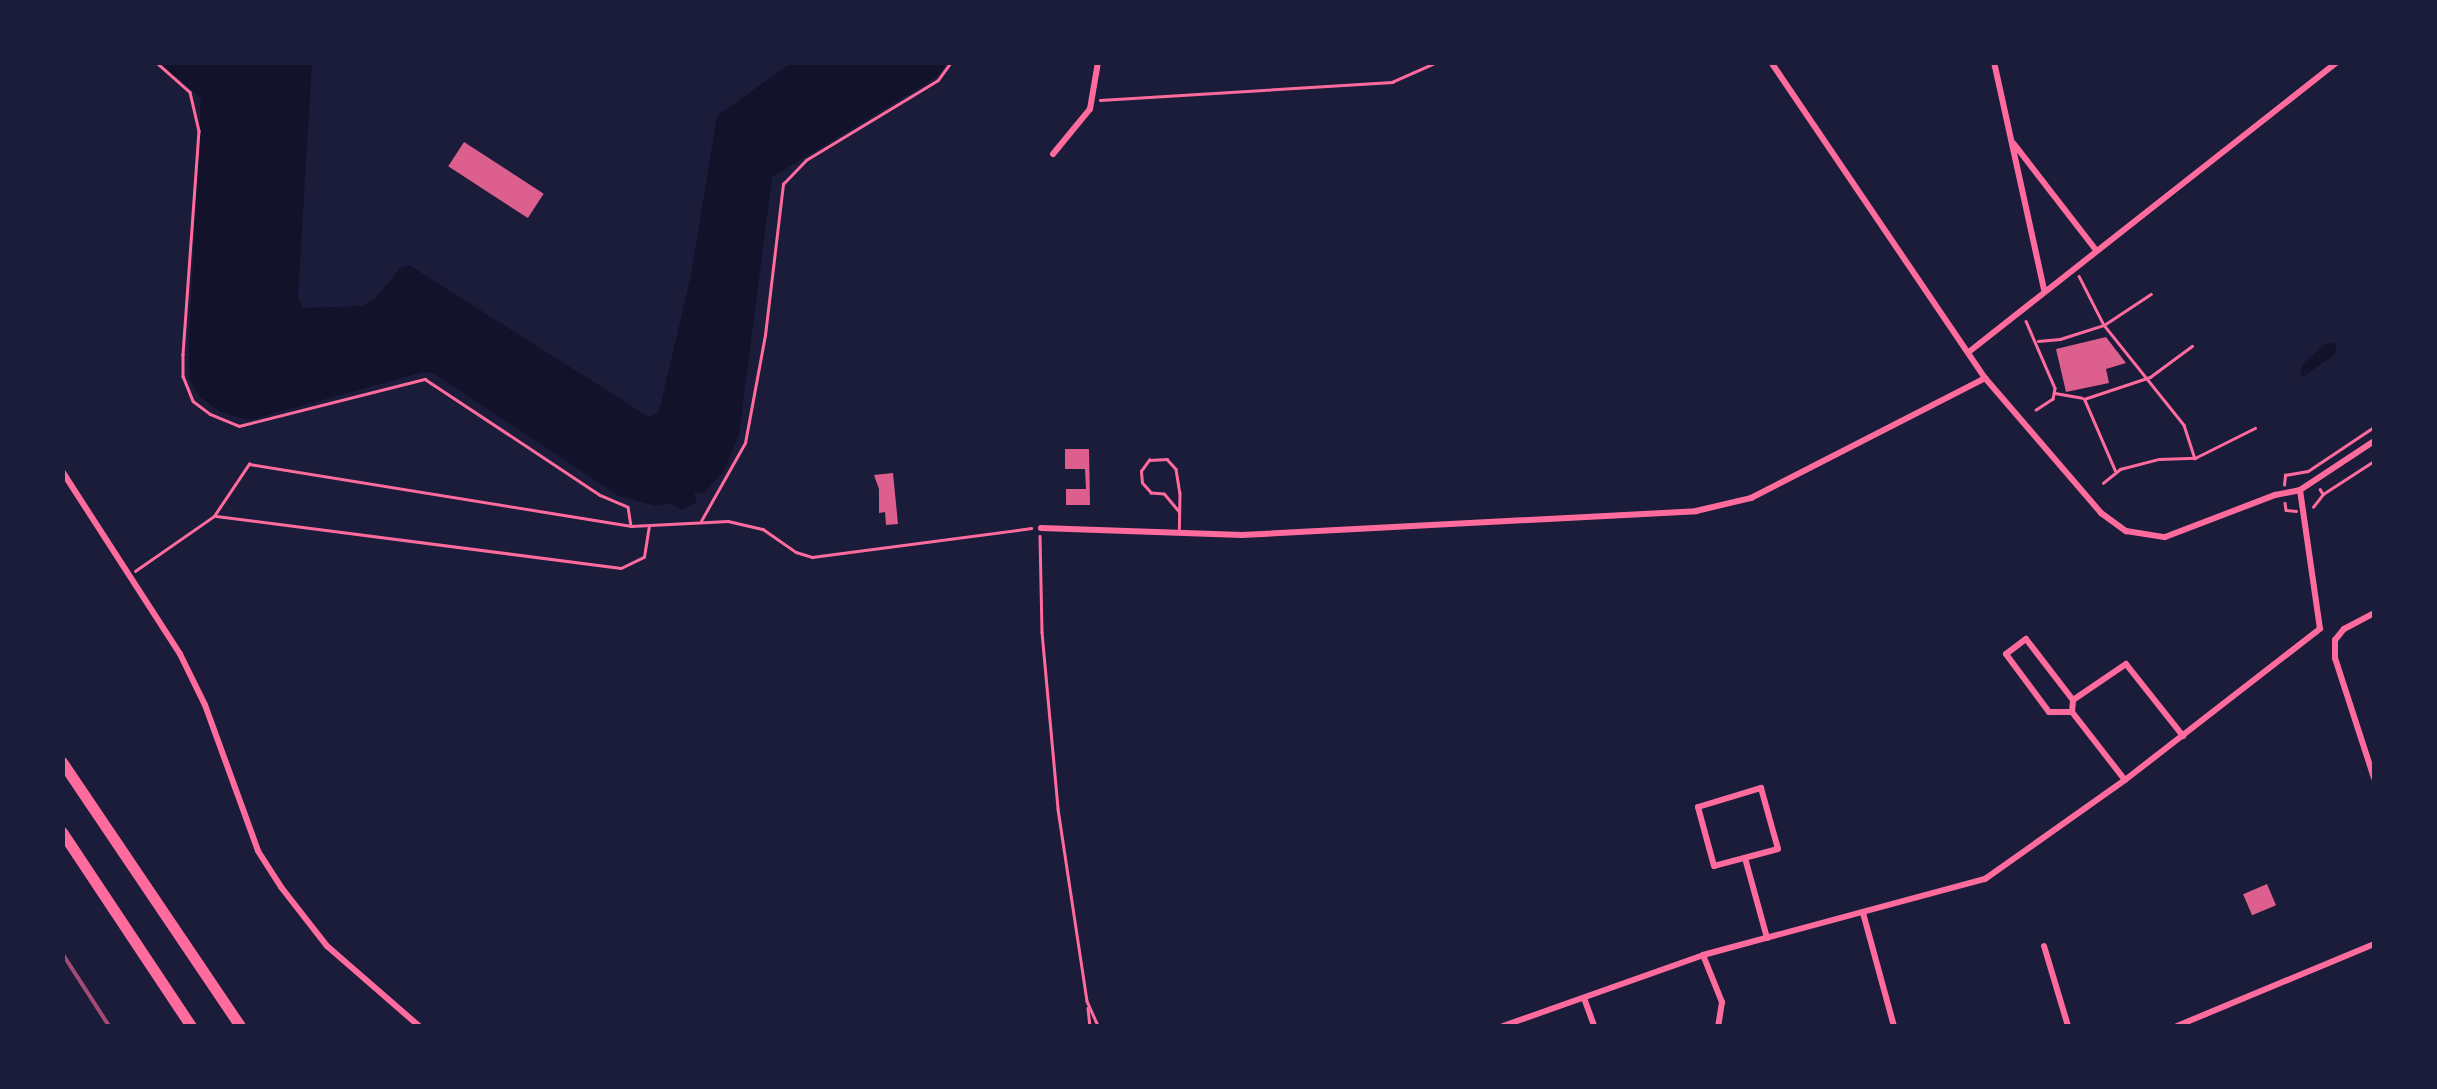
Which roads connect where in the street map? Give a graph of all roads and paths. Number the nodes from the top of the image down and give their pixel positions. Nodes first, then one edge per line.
1 (156, 62) edge
2 (951, 62) edge
3 (1098, 62) edge
4 (1437, 62) edge
5 (1772, 62) edge
6 (1994, 62) edge
7 (2336, 62) edge
8 (1094, 96) junction
9 (2010, 140) junction
10 (1054, 154) dead end
11 (2096, 250) junction
12 (2073, 268) junction
13 (2044, 290) junction
14 (2151, 294) dead end
15 (2019, 312) junction
16 (2104, 325) junction
17 (2038, 341) junction
18 (2192, 346) dead end
19 (1970, 351) junction
20 (1985, 378) junction
21 (2147, 378) junction
22 (2054, 392) junction
23 (2084, 398) junction
24 (2036, 410) dead end
25 (2374, 427) edge
26 (2255, 428) dead end
27 (2374, 441) edge
28 (2196, 458) junction
29 (2374, 461) edge
30 (62, 470) edge
31 (2114, 471) junction
32 (2308, 472) junction
33 (2285, 475) dead end
34 (2314, 480) junction
35 (2103, 483) dead end
36 (2300, 490) junction
37 (1179, 512) junction
38 (214, 516) junction
39 (701, 522) junction
40 (649, 524) junction
41 (631, 526) junction
42 (1041, 528) junction
43 (1179, 533) junction
44 (130, 575) junction
45 (2374, 613) edge
46 (2320, 628) junction
47 (2335, 640) junction
48 (2073, 700) junction
49 (2072, 712) junction
50 (2182, 736) junction
51 (62, 762) edge
52 (2374, 778) edge
53 (2124, 780) junction
54 (62, 832) edge
55 (1745, 858) junction
56 (1863, 913) junction
57 (1767, 938) junction
58 (2374, 944) edge
59 (2044, 946) dead end
60 (1703, 955) junction
61 (1584, 998) junction
62 (1087, 1001) junction
63 (191, 1026) edge
64 (240, 1026) edge
65 (419, 1026) edge
66 (1090, 1026) edge
67 (1098, 1026) edge
68 (1503, 1026) edge
69 (1594, 1026) edge
70 (1718, 1026) edge
71 (1894, 1026) edge
72 (2068, 1026) edge
73 (2177, 1026) edge

1 - 41 path
2 - 39 path
3 - 8 street
4 - 8 path
5 - 19 street
6 - 9 street
7 - 11 street
8 - 10 street
9 - 11 street
9 - 13 street
11 - 12 street
12 - 13 street
12 - 16 path
13 - 15 street
14 - 16 path
15 - 17 path
15 - 19 street
16 - 17 path
16 - 21 path
17 - 22 path
18 - 21 path
19 - 20 street
20 - 36 street
20 - 43 street
21 - 23 path
21 - 28 path
22 - 23 path
22 - 24 path
23 - 31 path
25 - 32 path
26 - 28 path
27 - 34 street
28 - 31 path
29 - 34 path
30 - 44 street
31 - 35 path
32 - 33 path
32 - 34 path
34 - 36 street
36 - 46 street
37 - 37 lane
37 - 43 lane
38 - 40 path
38 - 41 path
38 - 44 path
39 - 40 path
39 - 42 path
40 - 41 path
42 - 43 street
42 - 62 path
44 - 65 street
45 - 47 street
46 - 47 street
46 - 50 street
47 - 52 street
48 - 49 street
48 - 49 street
48 - 50 street
49 - 53 street
50 - 53 street
51 - 64 highway
53 - 56 street
54 - 63 highway
55 - 55 street
55 - 57 street
56 - 57 street
56 - 71 street
57 - 60 street
58 - 73 street
59 - 72 street
60 - 61 street
60 - 70 street
61 - 68 street
61 - 69 street
62 - 66 path
62 - 67 path

